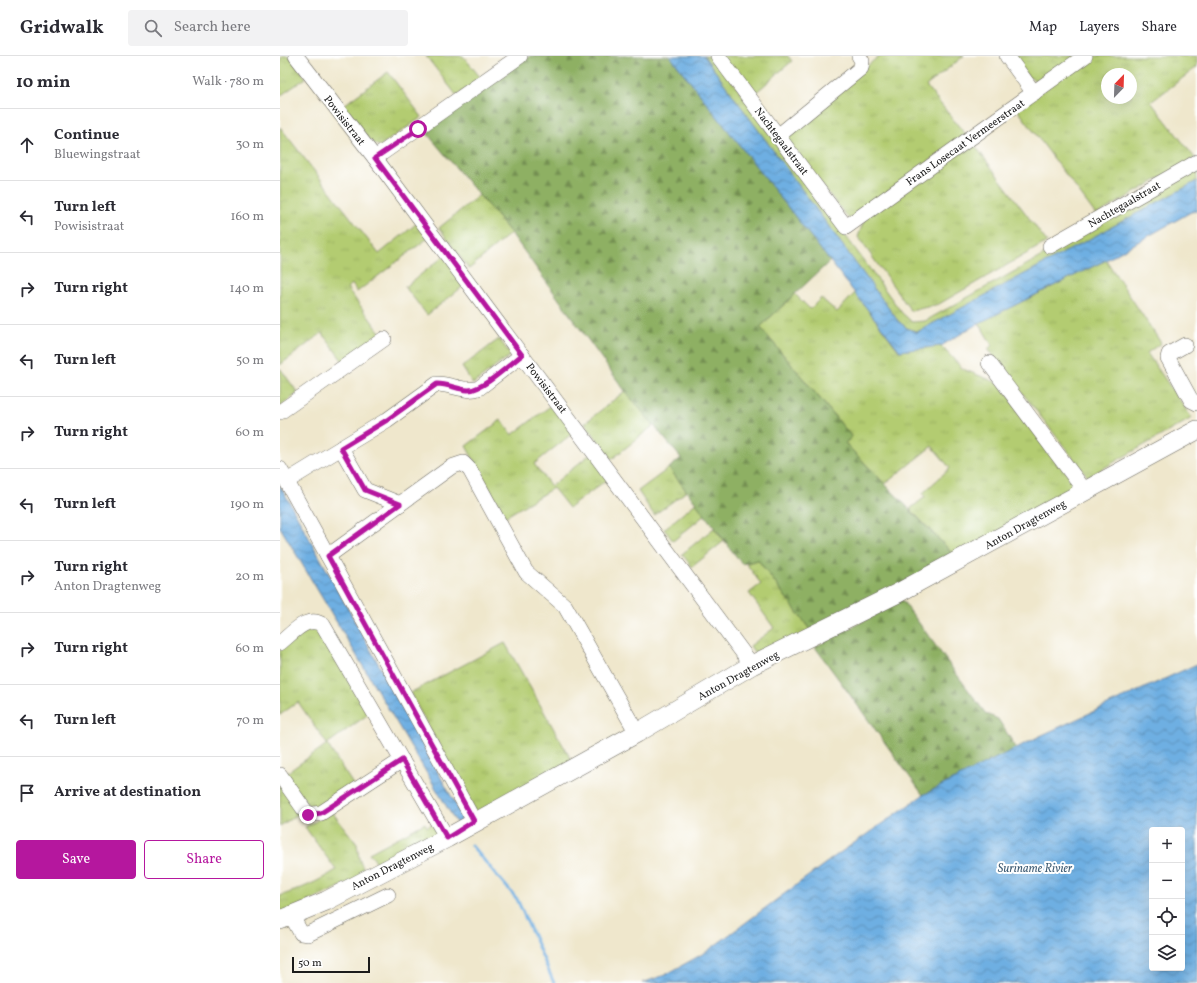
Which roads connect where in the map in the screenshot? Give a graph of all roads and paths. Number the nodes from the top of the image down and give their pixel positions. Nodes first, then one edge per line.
1 (520, 56) edge
2 (718, 56) edge
3 (859, 56) edge
4 (1007, 56) edge
5 (1084, 56) edge
6 (302, 58) edge
7 (1034, 93) junction
8 (778, 136) junction
9 (375, 158) junction
10 (1197, 162) edge
11 (846, 227) joint
12 (1050, 246) dead end
13 (384, 339) dead end
14 (1191, 342) edge
15 (522, 355) junction
16 (989, 363) dead end
17 (1197, 403) edge
18 (280, 412) edge
19 (1197, 430) edge
20 (341, 448) junction
21 (283, 475) edge
22 (1085, 491) junction
23 (400, 504) junction
24 (328, 556) junction
25 (280, 643) edge
26 (752, 665) junction
27 (637, 733) junction
28 (402, 760) junction
29 (280, 775) edge
30 (474, 821) junction
31 (447, 838) junction
32 (388, 895) dead end
33 (285, 917) edge

1 - 9 street
2 - 8 street, Nachtegaalstraat
3 - 8 street
4 - 7 street
5 - 7 street, Frans Losecaat Vermeerstraat
6 - 9 street, Powisistraat
7 - 11 street, Frans Losecaat Vermeerstraat
8 - 11 street, Nachtegaalstraat
9 - 15 street, Powisistraat
10 - 12 street, Nachtegaalstraat
13 - 18 street
14 - 17 street
15 - 20 street
15 - 26 street, Powisistraat
16 - 22 street
19 - 22 main road, Anton Dragtenweg
20 - 21 street
20 - 23 street
21 - 24 street
22 - 26 main road, Anton Dragtenweg
23 - 24 street
23 - 27 street
24 - 30 street
25 - 28 street
26 - 27 main road, Anton Dragtenweg
27 - 30 main road, Anton Dragtenweg
28 - 29 street
28 - 31 street
30 - 31 main road, Anton Dragtenweg
31 - 33 main road, Anton Dragtenweg
32 - 33 street

